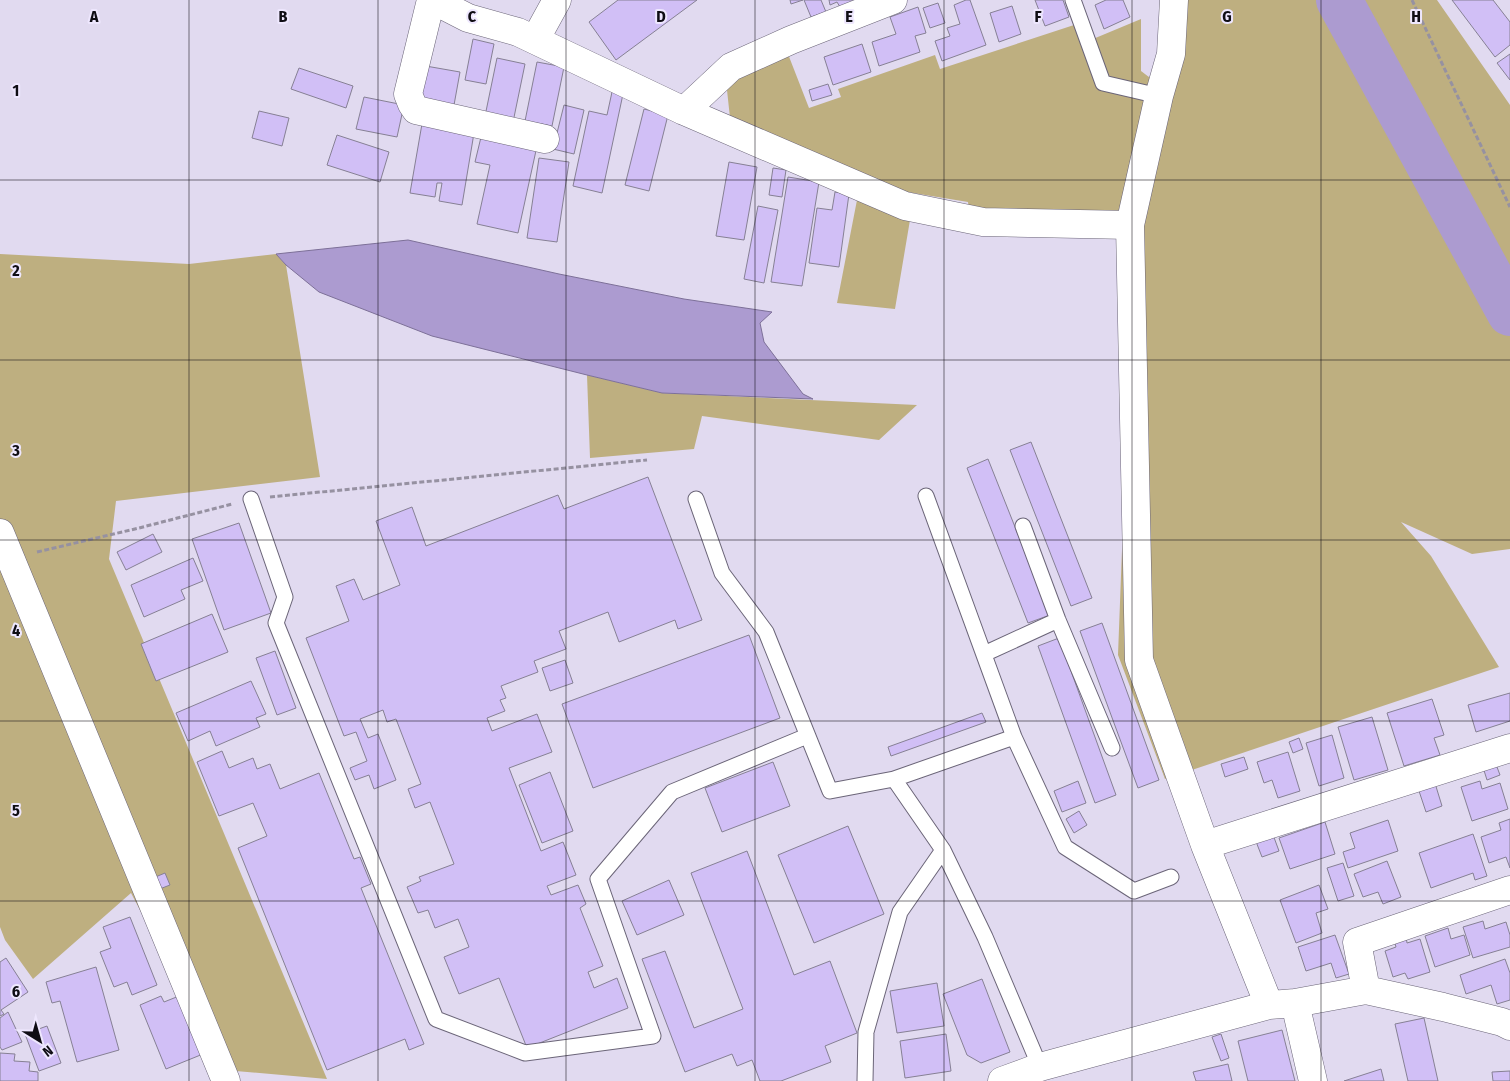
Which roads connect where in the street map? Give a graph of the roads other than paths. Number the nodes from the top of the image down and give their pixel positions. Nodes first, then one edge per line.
1 (432, 0) edge
2 (557, 0) edge
3 (892, 0) edge
4 (1073, 0) edge
5 (1174, 0) edge
6 (535, 40) junction
7 (1159, 96) junction
8 (684, 112) junction
9 (545, 139) dead end
10 (1130, 225) junction
11 (926, 496) dead end
12 (252, 499) road end
13 (696, 499) dead end
14 (1023, 526) dead end
15 (0, 533) edge
16 (1058, 620) junction
17 (984, 654) junction
18 (808, 736) junction
19 (1014, 737) junction
20 (1112, 748) dead end
21 (1510, 748) edge
22 (894, 779) junction
23 (1205, 845) junction
24 (943, 850) junction
25 (1172, 877) dead end
26 (1510, 890) edge
27 (1366, 990) junction
28 (1282, 1004) junction
29 (1510, 1026) edge
30 (1040, 1067) junction
31 (226, 1081) edge
32 (865, 1081) edge
33 (1002, 1081) edge
34 (1313, 1081) edge

1 - 6 street
1 - 9 street
2 - 6 street
3 - 8 street
4 - 7 lane
5 - 7 street
6 - 8 street
7 - 10 street
8 - 10 street
10 - 23 street
11 - 17 lane
12 - 18 lane
13 - 18 lane
14 - 16 lane
15 - 31 street
16 - 17 lane
16 - 20 lane
17 - 19 lane
18 - 22 lane
19 - 22 lane
19 - 25 lane
21 - 23 street
22 - 24 lane
23 - 28 street
24 - 30 lane
24 - 32 lane
26 - 27 street
27 - 28 street
27 - 29 street
28 - 30 street
28 - 34 street
30 - 33 street

